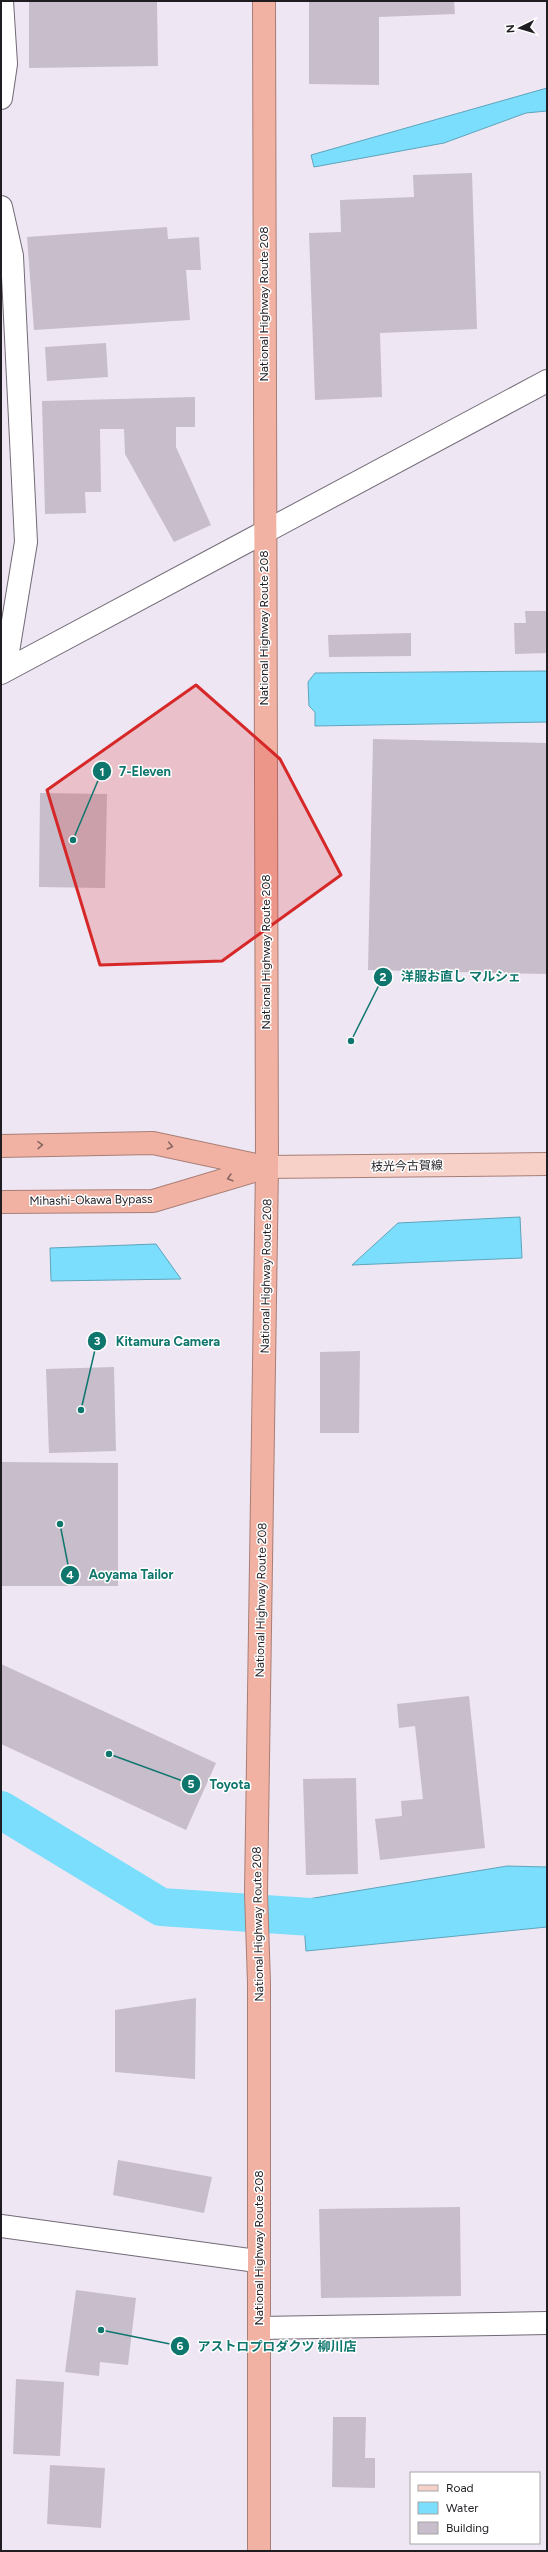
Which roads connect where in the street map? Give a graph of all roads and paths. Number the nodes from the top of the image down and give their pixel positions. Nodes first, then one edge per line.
1 (2, 1) edge
2 (264, 1) edge
3 (1, 98) edge
4 (1, 207) edge
5 (547, 381) edge
6 (264, 532) junction
7 (3, 671) edge
8 (1, 1146) edge
9 (547, 1164) edge
10 (267, 1167) junction
11 (1, 1202) edge
12 (4, 2227) edge
13 (257, 2261) junction
14 (547, 2323) edge
15 (260, 2328) junction
16 (259, 2551) edge

1 - 3 street
2 - 6 highway, National Highway Route 208
4 - 7 street
5 - 6 street
6 - 7 street
6 - 10 highway, National Highway Route 208
8 -> 10 highway
9 - 10 main road, 枝光今古賀線
10 -> 11 highway, Mihashi-Okawa Bypass
10 - 13 highway, National Highway Route 208
12 - 13 street
13 - 15 highway, National Highway Route 208
14 - 15 street
15 - 16 highway, National Highway Route 208

